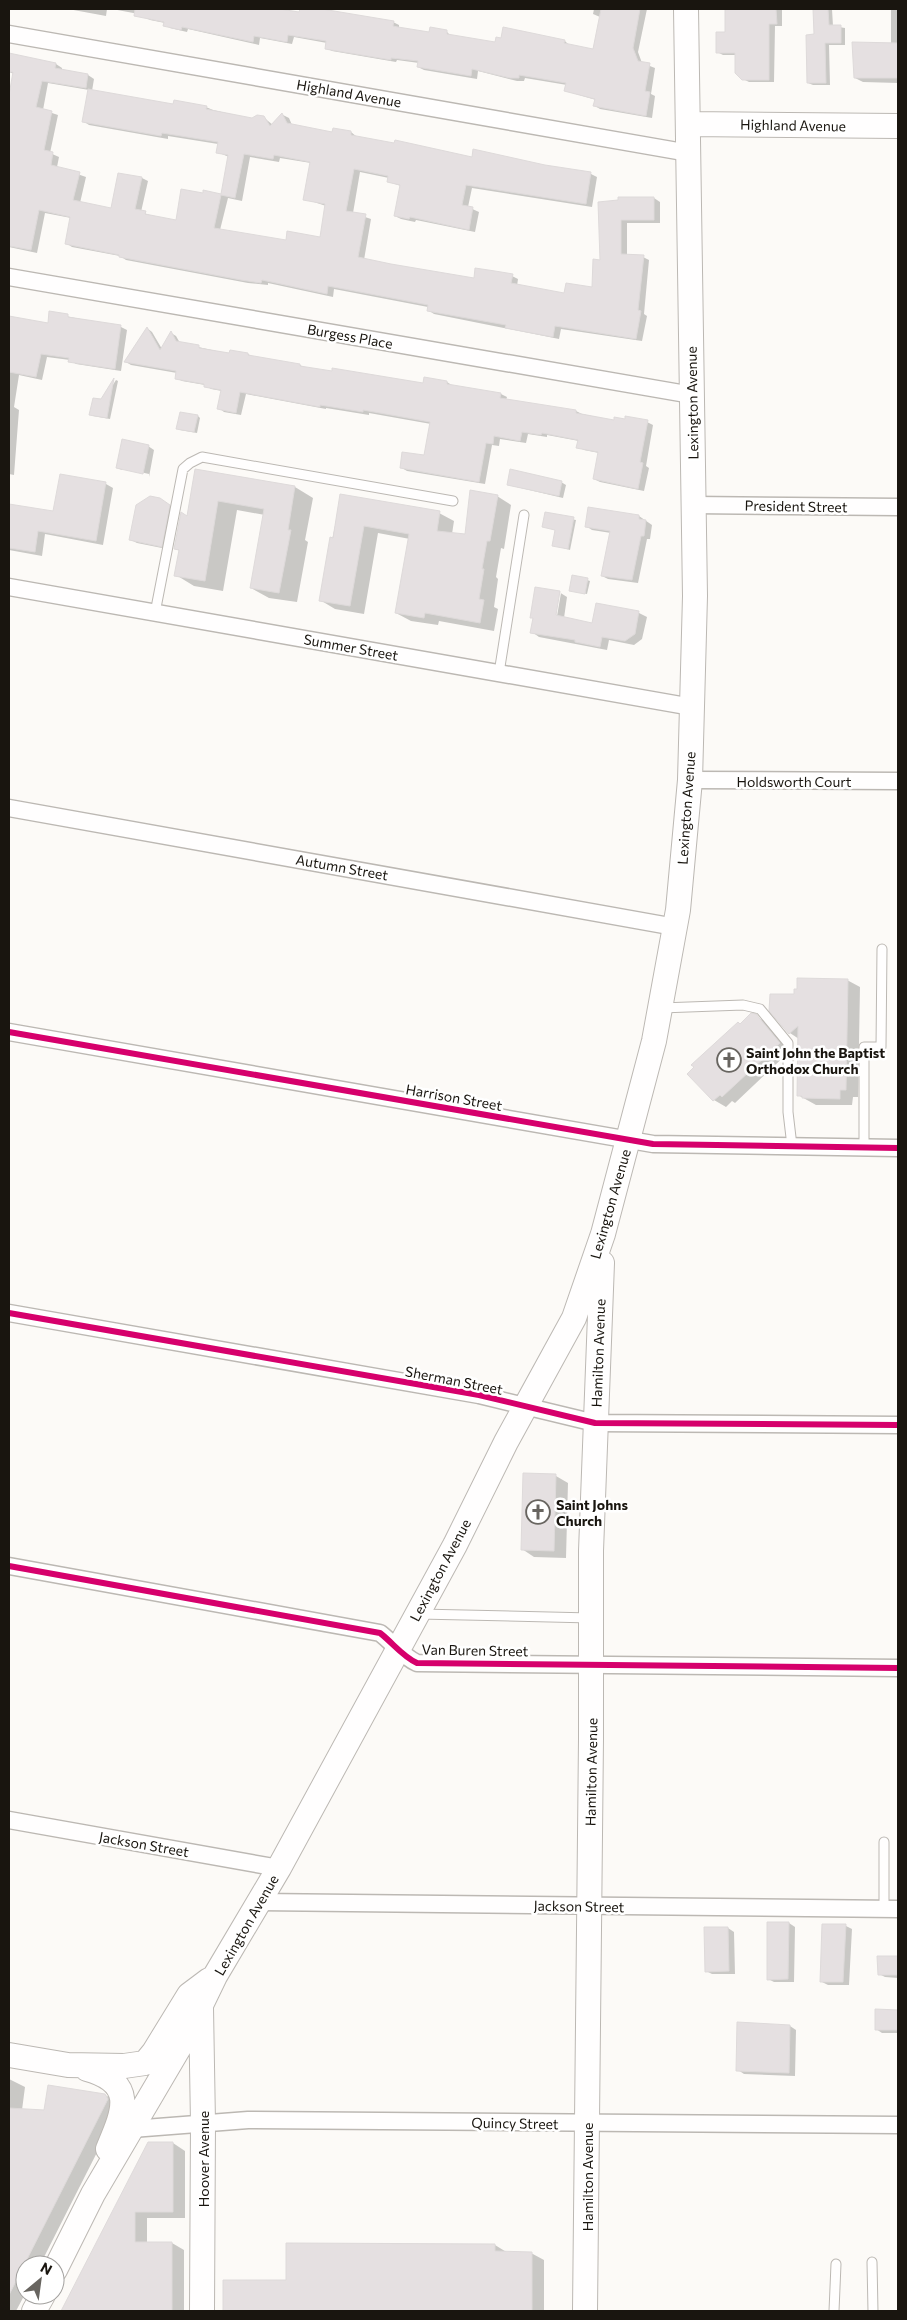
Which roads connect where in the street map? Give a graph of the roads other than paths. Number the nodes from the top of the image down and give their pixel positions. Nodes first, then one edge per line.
1 (686, 9) edge
2 (9, 34) edge
3 (688, 124) junction
4 (898, 126) edge
5 (689, 153) junction
6 (9, 277) edge
7 (692, 395) junction
8 (453, 501) dead end
9 (694, 505) junction
10 (898, 507) edge
11 (524, 514) dead end
12 (9, 587) edge
13 (155, 612) junction
14 (499, 673) junction
15 (692, 707) junction
16 (690, 780) junction
17 (898, 781) edge
18 (9, 808) edge
19 (675, 926) junction
20 (882, 949) dead end
21 (660, 1008) junction
22 (9, 1032) edge
23 (628, 1140) junction
24 (792, 1146) junction
25 (864, 1147) junction
26 (898, 1148) edge
27 (603, 1234) junction
28 (9, 1313) edge
29 (525, 1408) junction
30 (595, 1423) junction
31 (898, 1426) edge
32 (9, 1566) edge
33 (416, 1614) junction
34 (591, 1618) junction
35 (398, 1649) junction
36 (591, 1665) junction
37 (898, 1668) edge
38 (9, 1820) edge
39 (884, 1842) dead end
40 (279, 1868) junction
41 (259, 1902) junction
42 (589, 1906) junction
43 (891, 1909) edge
44 (215, 1976) junction
45 (202, 2006) junction
46 (9, 2055) edge
47 (68, 2066) junction
48 (203, 2123) junction
49 (587, 2123) junction
50 (898, 2125) edge
51 (132, 2129) junction
52 (77, 2226) junction
53 (62, 2255) edge
54 (872, 2262) dead end
55 (836, 2264) dead end
56 (202, 2311) edge
57 (585, 2311) edge
58 (834, 2311) edge
59 (873, 2311) edge

1 - 3 main road, Lexington Avenue
2 - 5 street, Highland Avenue
3 - 4 main road, Highland Avenue
3 - 5 main road, Lexington Avenue
5 - 7 main road, Lexington Avenue
6 - 7 street, Burgess Place
7 - 9 main road, Lexington Avenue
8 - 13 lane
9 - 10 street, President Street
9 - 15 main road, Lexington Avenue
11 - 14 lane
12 - 13 street, Summer Street
13 - 14 street, Summer Street
14 - 15 street, Summer Street
15 - 16 main road, Lexington Avenue
16 - 17 street, Holdsworth Court
16 - 19 main road, Lexington Avenue
18 - 19 street, Autumn Street
19 - 21 main road, Lexington Avenue
20 - 25 lane
21 - 23 main road, Lexington Avenue
21 - 24 lane
22 - 23 street, Harrison Street
23 - 24 street, Harrison Street
23 - 27 main road, Lexington Avenue
24 - 25 street, Harrison Street
25 - 26 street, Harrison Street
27 - 29 main road, Lexington Avenue
27 - 30 main road, Hamilton Avenue
28 - 29 street, Sherman Street
29 - 30 street, Sherman Street
29 - 33 main road, Lexington Avenue
30 - 31 street, Sherman Street
30 - 34 main road, Hamilton Avenue
32 - 35 street, Van Buren Street
33 - 34 lane
33 - 35 main road, Lexington Avenue
34 - 36 main road, Hamilton Avenue
35 - 36 street, Van Buren Street
35 - 40 main road, Lexington Avenue
36 - 37 street, Van Buren Street
36 - 42 main road, Hamilton Avenue
38 - 40 street, Jackson Street
39 - 43 lane
40 - 41 main road, Lexington Avenue
41 - 42 street, Jackson Street
41 - 44 main road, Lexington Avenue
42 - 43 street, Jackson Street
42 - 49 main road, Hamilton Avenue
44 - 45 main road, Lexington Avenue
44 - 47 main road
45 - 48 main road, Hoover Avenue
45 - 51 main road, Lexington Avenue
46 - 47 main road
47 - 52 main road
48 - 49 street, Quincy Street
48 - 51 street, Quincy Street
48 - 56 main road, Hoover Avenue
49 - 50 street, Quincy Street
49 - 57 main road, Hamilton Avenue
51 - 52 main road, Lexington Avenue
52 - 53 main road, Lexington Avenue
54 - 59 lane
55 - 58 lane

